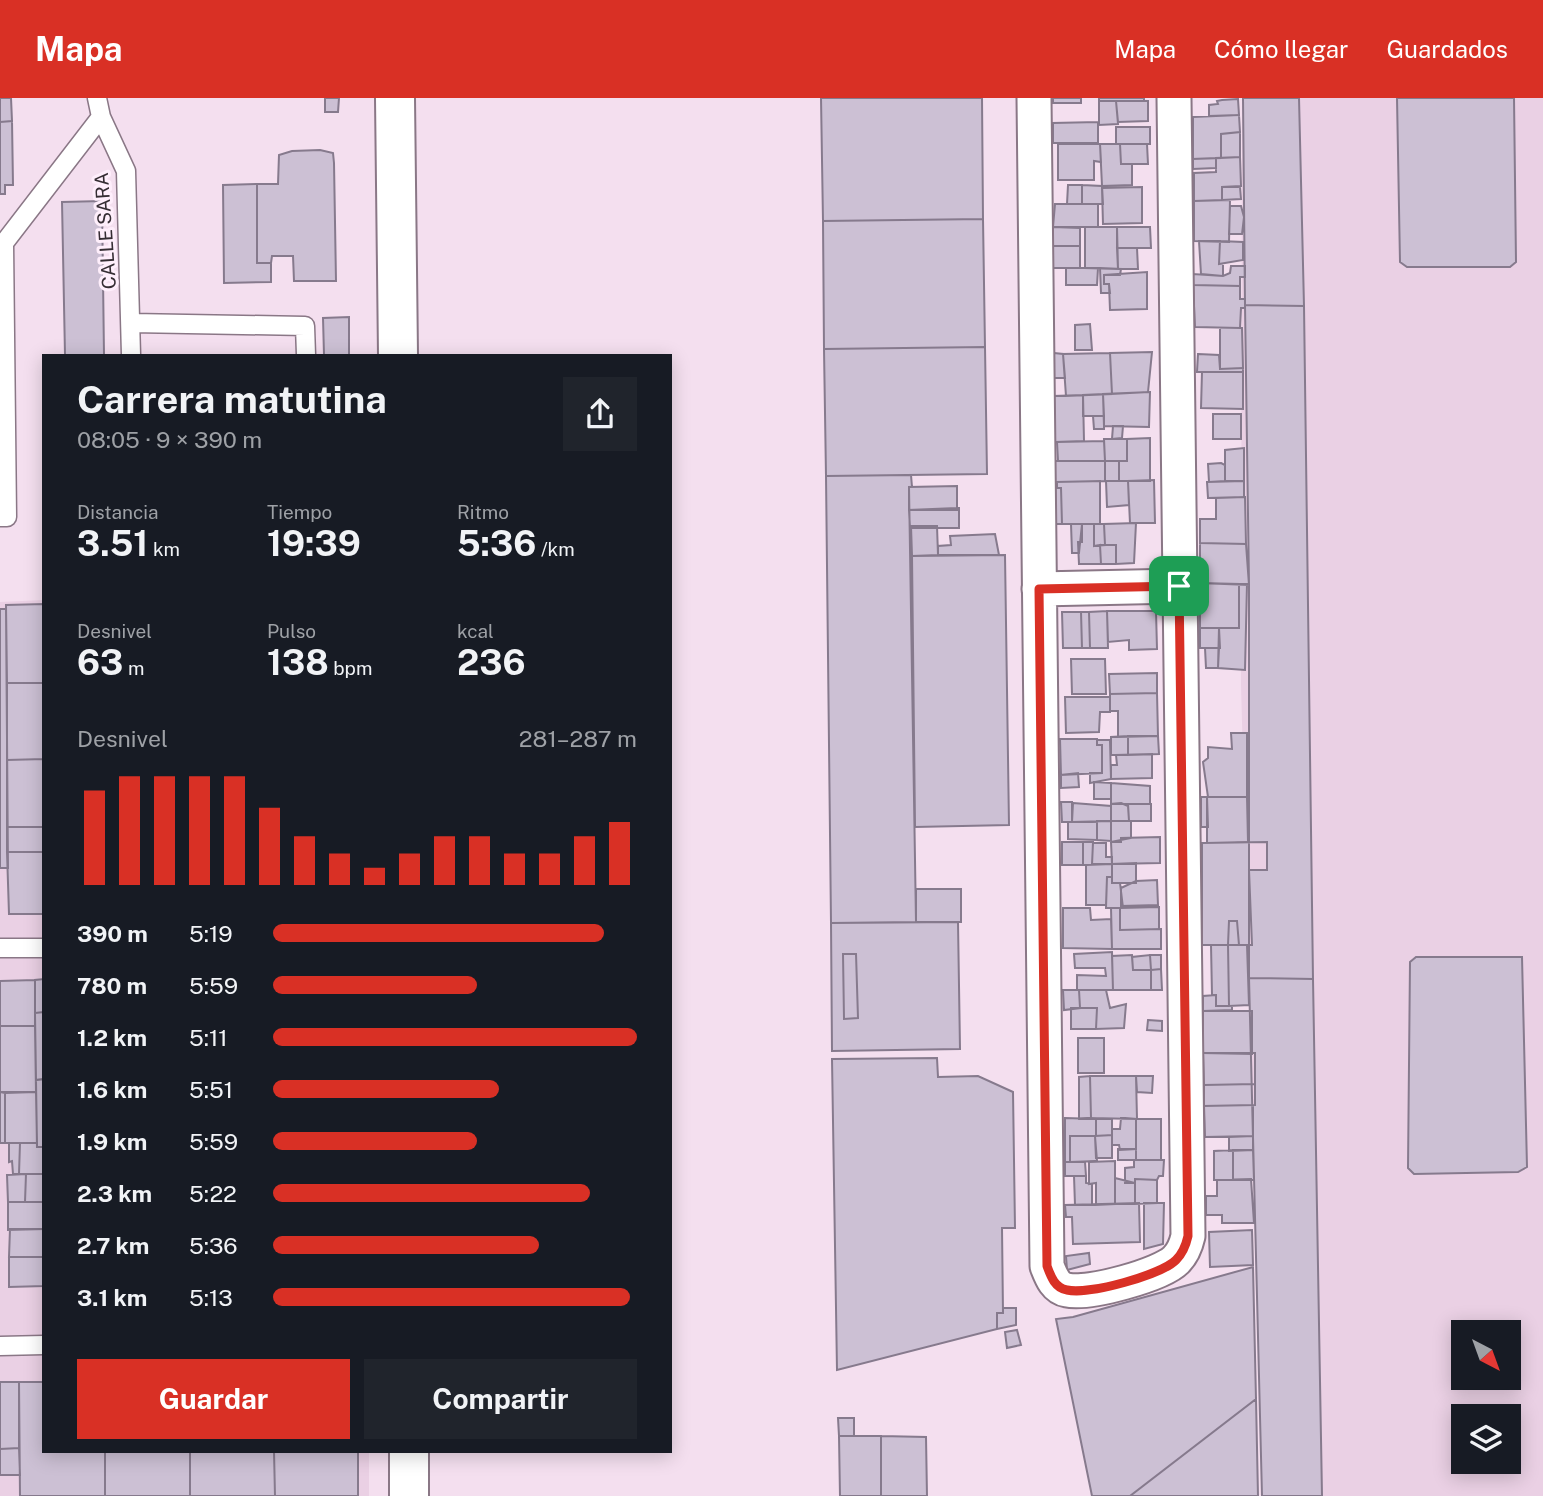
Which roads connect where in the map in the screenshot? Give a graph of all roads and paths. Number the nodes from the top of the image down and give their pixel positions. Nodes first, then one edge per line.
1 (97, 98) edge
2 (395, 98) edge
3 (1034, 98) edge
4 (1174, 98) edge
5 (101, 117) junction
6 (2, 243) edge
7 (132, 323) junction
8 (131, 354) edge
9 (306, 354) edge
10 (398, 354) edge
11 (0, 517) edge
12 (1179, 586) junction
13 (1039, 589) junction
14 (0, 948) edge
15 (42, 948) edge
16 (0, 1346) edge
17 (42, 1346) edge
18 (409, 1453) edge
19 (409, 1496) edge

1 - 5 lane, CALLE SARA
2 - 10 street
3 - 13 street
4 - 12 street
5 - 6 lane
5 - 7 lane, CALLE SARA
6 - 11 lane
7 - 8 lane, CALLE SARA
7 - 9 lane
12 - 13 street
12 - 13 street
14 - 15 lane
16 - 17 lane
18 - 19 street

